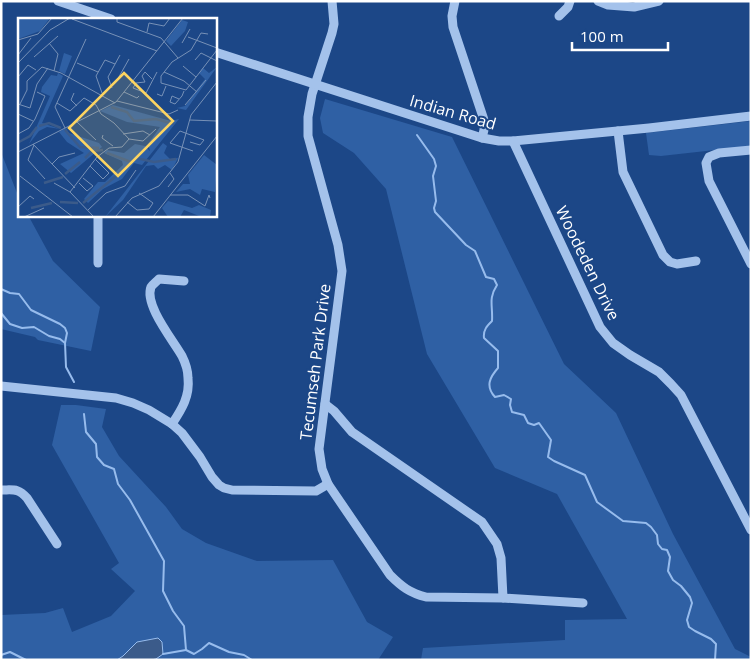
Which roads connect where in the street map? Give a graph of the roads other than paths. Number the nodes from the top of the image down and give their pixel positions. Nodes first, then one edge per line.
1 (58, 1) edge
2 (332, 1) edge
3 (455, 1) edge
4 (570, 1) edge
5 (598, 1) edge
6 (659, 1) edge
7 (97, 16) edge
8 (559, 16) dead end
9 (216, 52) edge
10 (315, 84) junction
11 (751, 116) edge
12 (618, 131) junction
13 (482, 138) junction
14 (514, 141) junction
15 (751, 150) edge
16 (98, 216) edge
17 (696, 261) dead end
18 (98, 263) dead end
19 (751, 264) edge
20 (184, 281) dead end
21 (1, 386) edge
22 (325, 404) junction
23 (172, 424) junction
24 (328, 484) junction
25 (1, 490) edge
26 (751, 530) edge
27 (57, 544) dead end
28 (503, 598) junction
29 (583, 603) dead end

1 - 7 street
2 - 10 street, Tecumseh Park Drive
3 - 13 street
4 - 8 street
5 - 6 street
9 - 10 street, Indian Road
10 - 13 street, Indian Road
10 - 22 street, Tecumseh Park Drive
11 - 12 street, Indian Road
12 - 14 street, Indian Road
12 - 17 street
13 - 14 street, Indian Road
14 - 26 street, Woodeden Drive
15 - 19 street
16 - 18 street
20 - 23 street
21 - 23 street
22 - 24 street, Tecumseh Park Drive
22 - 28 street
23 - 24 street
24 - 28 street, Tecumseh Park Drive
25 - 27 street
28 - 29 street, Tecumseh Park Drive

